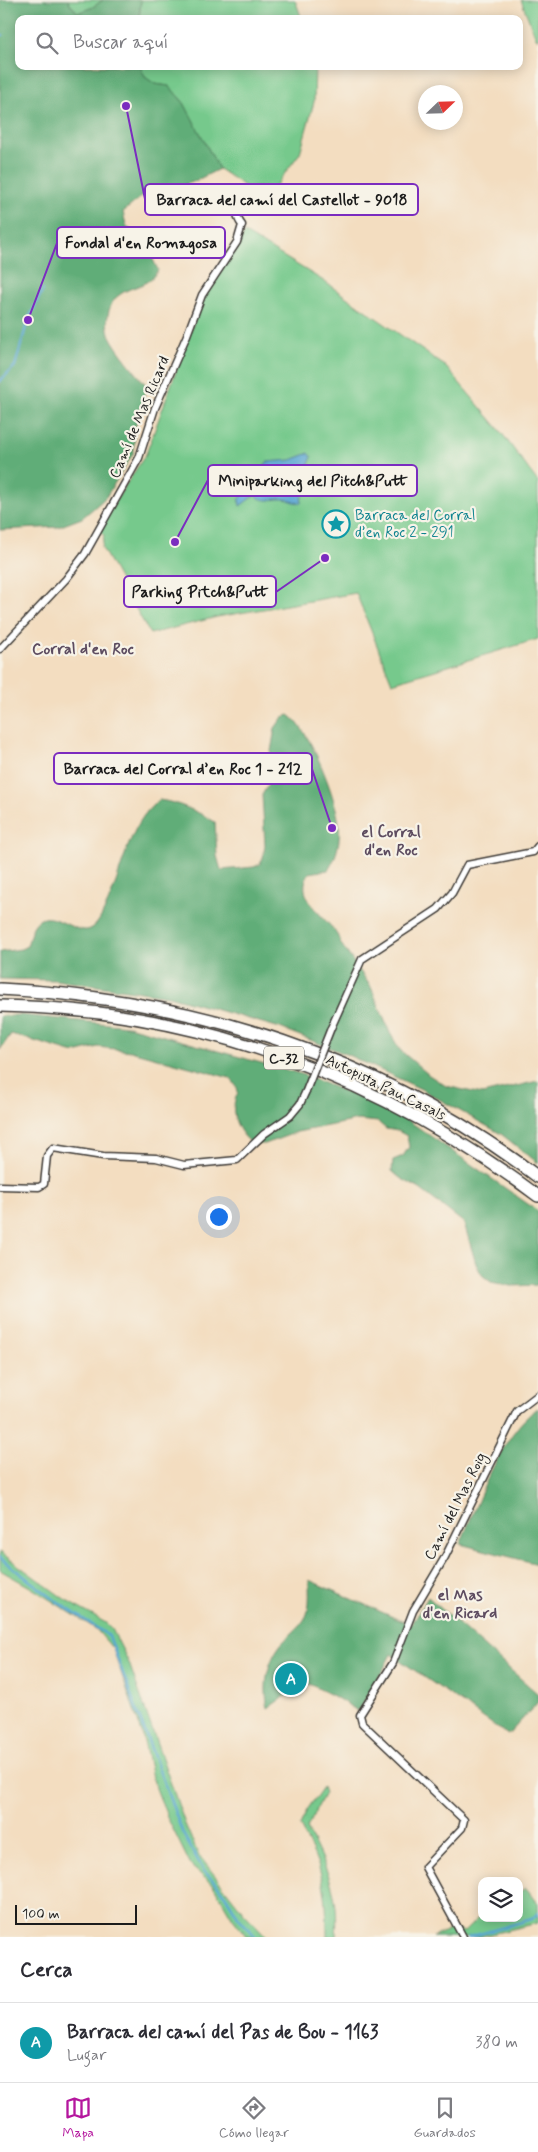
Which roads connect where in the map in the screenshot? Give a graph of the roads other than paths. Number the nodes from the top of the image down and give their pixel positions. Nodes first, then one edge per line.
1 (241, 201) dead end
2 (0, 649) edge
3 (538, 846) edge
4 (0, 989) edge
5 (0, 1006) edge
6 (538, 1177) edge
7 (0, 1186) edge
8 (538, 1196) edge
9 (538, 1395) edge
10 (463, 1937) edge

1 - 2 street, Camí de Mas Ricard
3 - 7 street, bridge
4 - 6 highway, Autopista Pau Casals / C-32
5 - 8 highway, Autopista Pau Casals / C-32
9 - 10 street, Camí del Mas Roig

